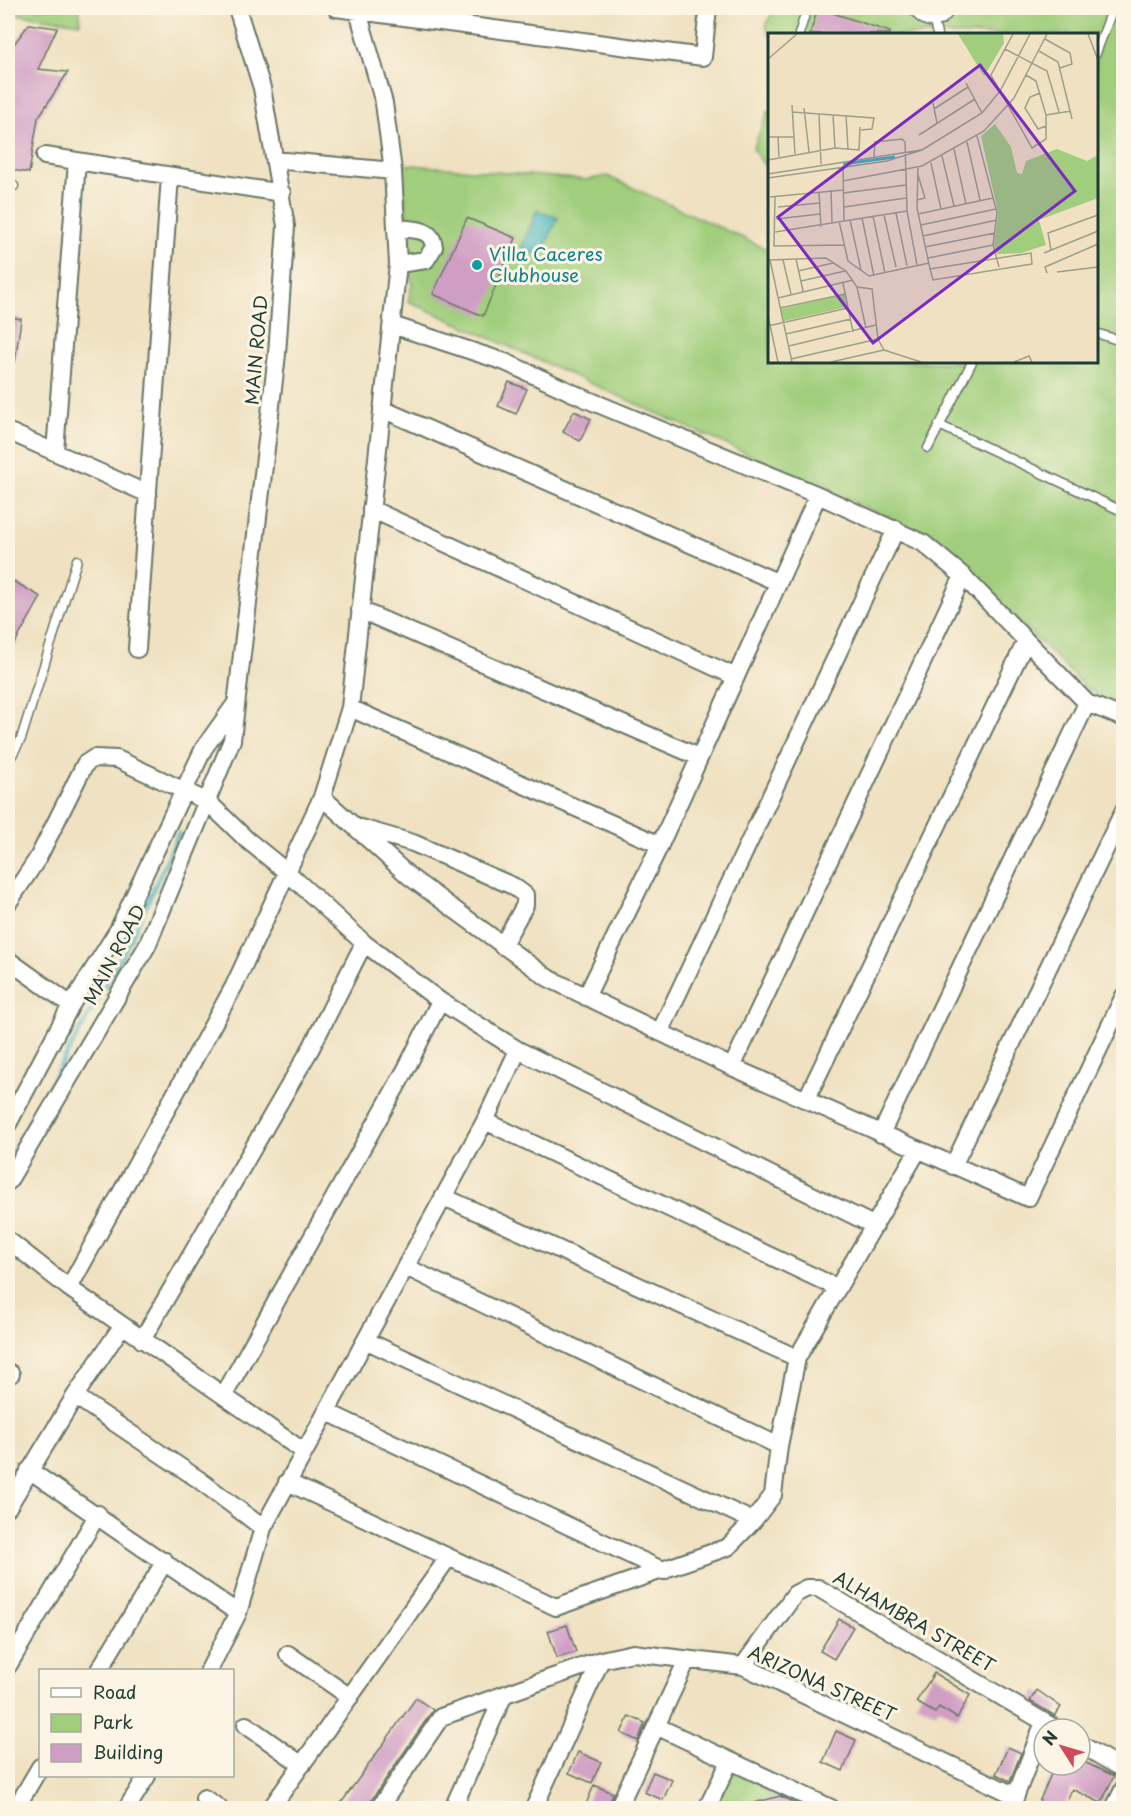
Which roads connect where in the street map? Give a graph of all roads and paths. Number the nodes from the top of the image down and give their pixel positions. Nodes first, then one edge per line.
1 (237, 8) edge
2 (336, 8) edge
3 (708, 8) edge
4 (807, 8) edge
5 (913, 8) edge
6 (950, 8) edge
7 (1113, 8) edge
8 (358, 9) edge
9 (934, 23) junction
10 (799, 33) edge
11 (938, 33) edge
12 (1098, 47) edge
13 (45, 156) dead end
14 (275, 160) junction
15 (77, 161) junction
16 (393, 171) junction
17 (170, 176) junction
18 (282, 193) junction
19 (397, 228) junction
20 (398, 264) junction
21 (392, 325) junction
22 (1098, 334) edge
23 (1124, 342) edge
24 (969, 363) edge
25 (382, 409) junction
26 (939, 425) junction
27 (12, 433) dead end
28 (928, 448) dead end
29 (55, 452) junction
30 (148, 494) junction
31 (818, 495) junction
32 (371, 509) junction
33 (1124, 512) edge
34 (896, 530) junction
35 (77, 560) dead end
36 (963, 576) junction
37 (777, 582) junction
38 (360, 610) junction
39 (1026, 641) junction
40 (137, 649) dead end
41 (736, 677) junction
42 (238, 700) junction
43 (1087, 703) junction
44 (350, 708) junction
45 (1124, 718) edge
46 (699, 757) junction
47 (8, 762) edge
48 (183, 790) junction
49 (322, 797) junction
50 (208, 802) junction
51 (1124, 810) edge
52 (357, 827) junction
53 (660, 845) junction
54 (288, 873) junction
55 (8, 903) edge
56 (364, 943) junction
57 (502, 946) junction
58 (8, 960) edge
59 (1124, 996) edge
60 (586, 997) junction
61 (440, 1001) junction
62 (71, 1005) junction
63 (660, 1032) junction
64 (518, 1050) junction
65 (732, 1067) junction
66 (806, 1100) junction
67 (485, 1121) junction
68 (8, 1124) edge
69 (881, 1134) junction
70 (918, 1150) junction
71 (953, 1166) junction
72 (8, 1182) edge
73 (444, 1197) junction
74 (875, 1226) junction
75 (8, 1239) edge
76 (406, 1267) junction
77 (838, 1287) junction
78 (69, 1288) junction
79 (122, 1326) junction
80 (142, 1340) junction
81 (367, 1341) junction
82 (797, 1358) junction
83 (224, 1395) junction
84 (75, 1396) junction
85 (327, 1412) junction
86 (779, 1446) junction
87 (303, 1451) junction
88 (29, 1470) junction
89 (287, 1482) junction
90 (8, 1507) edge
91 (98, 1514) junction
92 (753, 1521) junction
93 (263, 1528) junction
94 (448, 1558) junction
95 (165, 1561) junction
96 (664, 1571) junction
97 (238, 1612) junction
98 (288, 1654) dead end
99 (687, 1659) junction
100 (601, 1660) junction
101 (8, 1666) edge
102 (743, 1666) junction
103 (100, 1669) edge
104 (210, 1669) edge
105 (350, 1697) junction
106 (503, 1697) junction
107 (1036, 1717) edge
108 (246, 1725) dead end
109 (656, 1726) junction
110 (1092, 1750) edge
111 (730, 1761) junction
112 (1032, 1764) edge
113 (302, 1765) junction
114 (39, 1769) edge
115 (1124, 1770) edge
116 (146, 1777) edge
117 (1124, 1788) edge
118 (204, 1798) dead end
119 (1014, 1802) edge
120 (826, 1808) edge
121 (16, 1809) edge
122 (127, 1809) edge
123 (219, 1809) edge
124 (271, 1809) edge
125 (379, 1809) edge
126 (453, 1809) edge
127 (534, 1809) edge
128 (618, 1809) edge
129 (707, 1809) edge
130 (1114, 1809) edge

1 - 14 street, MAIN ROAD
2 - 8 street
3 - 8 street
4 - 10 lane
5 - 9 lane
6 - 9 lane
7 - 12 lane
8 - 16 street
9 - 11 lane
13 - 15 street
14 - 16 street
14 - 18 street, MAIN ROAD
15 - 17 street
15 - 29 street
16 - 19 street
17 - 18 street
17 - 30 street
18 - 42 street, MAIN ROAD
19 - 20 street
19 - 20 street
20 - 21 street
21 - 25 street
21 - 31 street
22 - 23 lane
24 - 26 lane
25 - 32 street
25 - 37 street
26 - 28 lane
26 - 33 lane
27 - 29 street
29 - 30 street
30 - 40 street
31 - 34 street
31 - 37 street
32 - 38 street
32 - 41 street
34 - 36 street
34 - 63 street
35 - 47 lane
36 - 39 street
36 - 65 street
37 - 41 street
38 - 44 street
38 - 46 street
39 - 43 street
39 - 66 street
41 - 46 street
42 - 48 street, MAIN ROAD
42 - 50 street, MAIN ROAD
43 - 45 street
43 - 69 street
44 - 49 street
44 - 53 street
46 - 53 street
48 - 50 street
48 - 55 street
48 - 62 street, MAIN ROAD
49 - 52 street
49 - 54 street
50 - 54 street
50 - 72 street, MAIN ROAD
51 - 71 street
52 - 57 street
52 - 57 street
53 - 60 street
54 - 56 street
54 - 78 street
56 - 61 street
56 - 80 street
57 - 60 street
58 - 62 street
59 - 71 street
60 - 63 street
61 - 64 street
61 - 83 street
62 - 68 street, MAIN ROAD
63 - 65 street
64 - 67 street
64 - 74 street
65 - 66 street
66 - 69 street
67 - 73 street
67 - 77 street
69 - 70 street
70 - 71 street
70 - 74 street
73 - 76 street
73 - 82 street
74 - 77 street
75 - 78 street
76 - 81 street
76 - 86 street
77 - 82 street
78 - 79 street
79 - 80 street
79 - 84 street
80 - 83 street
81 - 85 street
81 - 92 street
82 - 86 street
83 - 87 street
84 - 88 street
84 - 93 street
85 - 87 street
85 - 96 street
86 - 92 street
87 - 89 street
88 - 90 street
88 - 91 street
89 - 93 street
89 - 94 street
91 - 95 street
91 - 101 street
92 - 96 street
93 - 97 street
94 - 96 street
94 - 105 street
95 - 97 street
95 - 103 street
97 - 104 street
98 - 105 street
99 - 100 street, ARIZONA STREET
99 - 102 street, ARIZONA STREET
99 - 109 street
100 - 106 street, ARIZONA STREET
100 - 127 street
102 - 107 street, ALHAMBRA STREET
102 - 119 street, ARIZONA STREET
105 - 113 street
106 - 125 street, ARIZONA STREET
106 - 126 street
108 - 113 street
109 - 111 street
109 - 128 street
110 - 115 street
111 - 120 street
111 - 129 street
112 - 119 street
113 - 124 street
114 - 121 street
116 - 122 street
117 - 130 street
118 - 123 street

